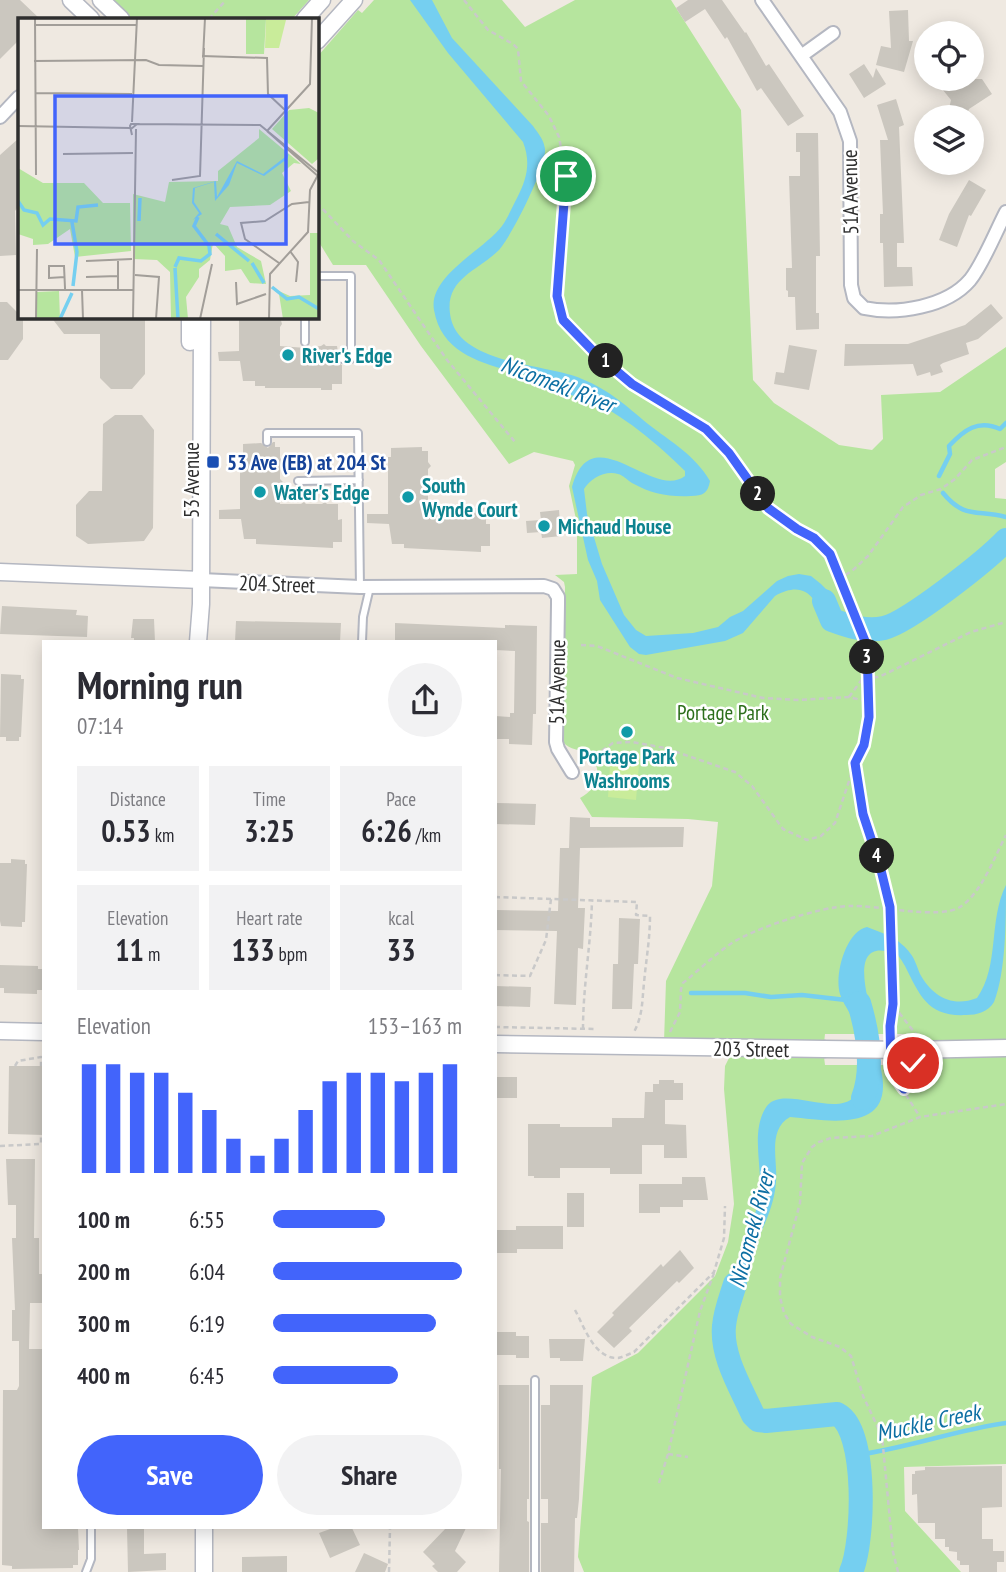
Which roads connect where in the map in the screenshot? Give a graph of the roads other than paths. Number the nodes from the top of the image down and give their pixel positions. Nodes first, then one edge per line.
1 (71, 0) edge
2 (101, 0) edge
3 (322, 0) edge
4 (762, 0) edge
5 (352, 2) edge
6 (88, 18) edge
7 (120, 18) edge
8 (306, 18) edge
9 (833, 33) dead end
10 (318, 40) edge
11 (801, 56) junction
12 (18, 98) edge
13 (0, 117) edge
14 (1006, 212) edge
15 (318, 276) edge
16 (190, 318) edge
17 (202, 318) edge
18 (305, 318) edge
19 (305, 342) dead end
20 (342, 359) dead end
21 (267, 442) dead end
22 (359, 480) junction
23 (298, 481) dead end
24 (0, 572) edge
25 (196, 580) junction
26 (365, 587) junction
27 (553, 589) joint
28 (192, 640) edge
29 (198, 640) edge
30 (362, 640) edge
31 (572, 772) road end
32 (0, 1031) edge
33 (42, 1032) edge
34 (497, 1044) edge
35 (1006, 1048) edge
36 (535, 1380) dead end
37 (91, 1529) edge
38 (204, 1529) edge
39 (86, 1572) edge
40 (204, 1572) edge
41 (535, 1572) edge

1 - 6 street
2 - 6 street
2 - 7 street
3 - 8 street
4 - 11 street, 51A Avenue
5 - 10 street
9 - 11 street
11 - 14 street, 51A Avenue
12 - 13 street
15 - 20 lane
16 - 25 street, 53 Avenue
17 - 25 street, 53 Avenue
18 - 19 lane
21 - 22 lane
22 - 23 lane
22 - 26 lane
24 - 25 street, 204 Street
25 - 26 street, 204 Street
25 - 28 street, 53 Avenue
25 - 29 street, 53 Avenue
26 - 27 street, 204 Street
26 - 30 lane
27 - 31 street, 51A Avenue
32 - 33 street
34 - 35 street, 203 Street, bridge
36 - 41 lane
37 - 39 lane
38 - 40 street

